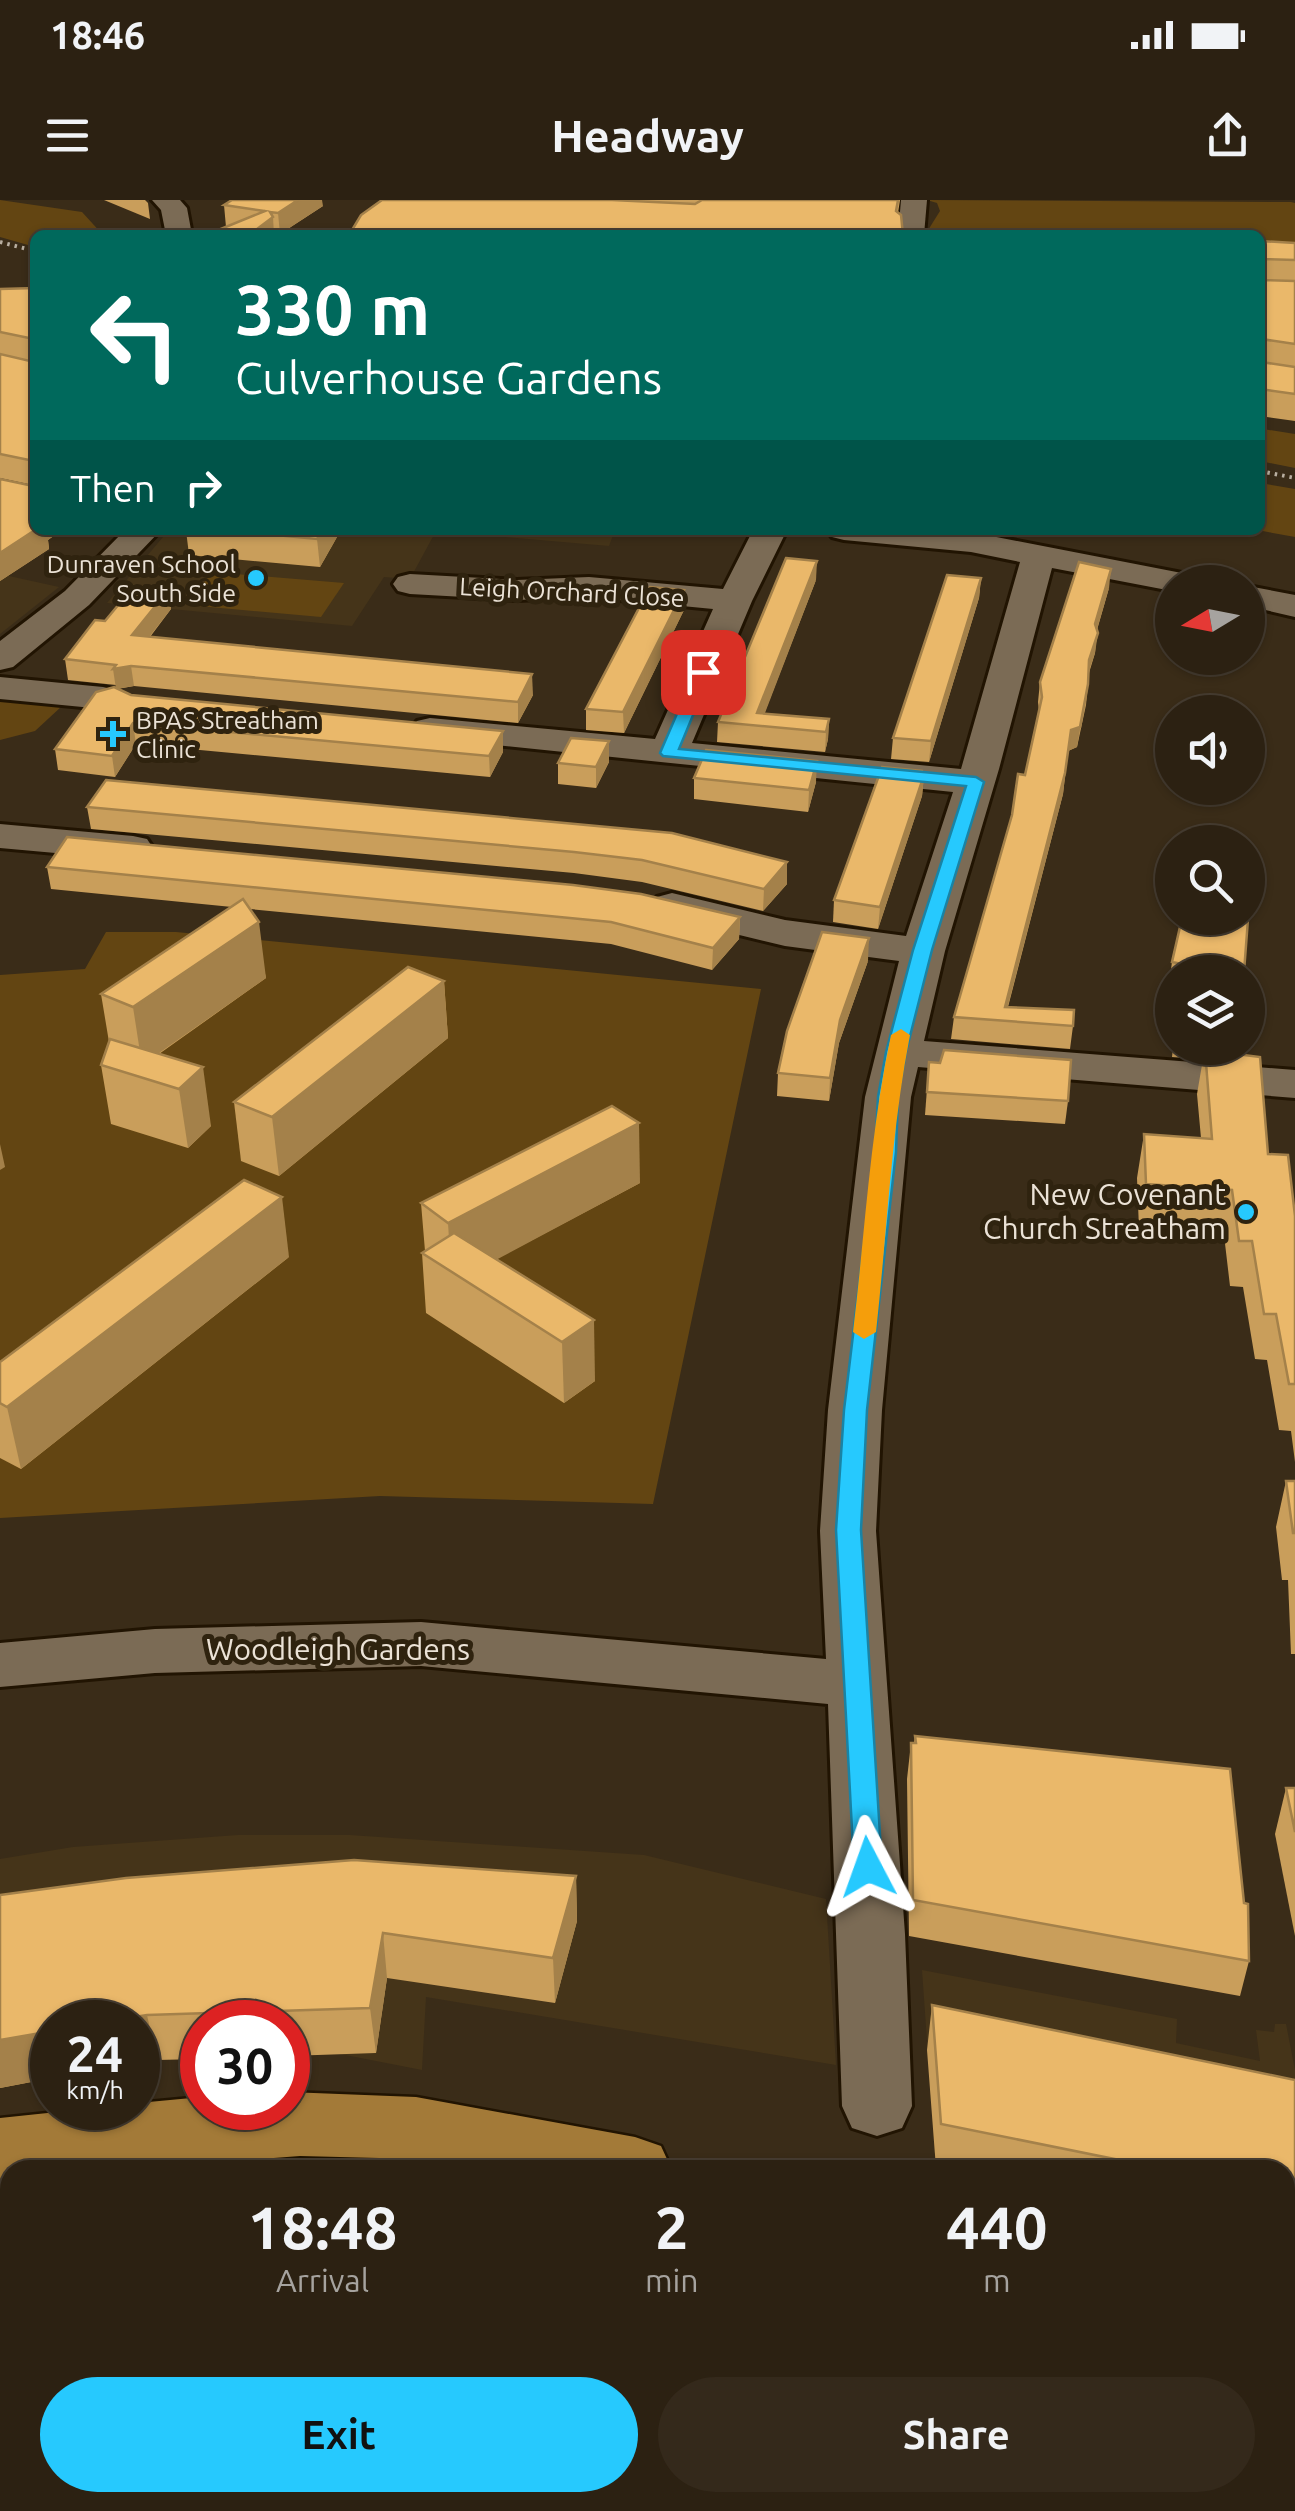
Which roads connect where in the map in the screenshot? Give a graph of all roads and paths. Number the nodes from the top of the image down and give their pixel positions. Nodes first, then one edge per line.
1 (165, 200) edge
2 (914, 200) edge
3 (179, 230) edge
4 (912, 230) edge
5 (139, 535) edge
6 (767, 535) edge
7 (897, 535) edge
8 (1040, 554) junction
9 (1155, 577) edge
10 (410, 584) dead end
11 (1265, 600) edge
12 (734, 601) junction
13 (1295, 606) edge
14 (0, 660) edge
15 (0, 688) edge
16 (104, 698) edge
17 (398, 726) edge
18 (668, 753) junction
19 (976, 782) junction
20 (0, 836) edge
21 (178, 853) edge
22 (642, 899) edge
23 (922, 950) junction
24 (896, 1052) junction
25 (1295, 1084) edge
26 (0, 1665) edge
27 (855, 1684) junction
28 (877, 2106) dead end
29 (0, 2151) edge
30 (585, 2160) edge

1 - 3 street
2 - 4 street
5 - 14 street
6 - 12 street
7 - 8 street
8 - 9 street
8 - 19 street
10 - 12 street, Leigh Orchard Close
11 - 13 street
12 - 18 street
15 - 16 street
17 - 18 street
18 - 19 street
19 - 23 street
20 - 21 street
22 - 23 street
23 - 24 street
24 - 25 street
24 - 27 street
26 - 27 street, Woodleigh Gardens
27 - 28 street
29 - 30 highway

